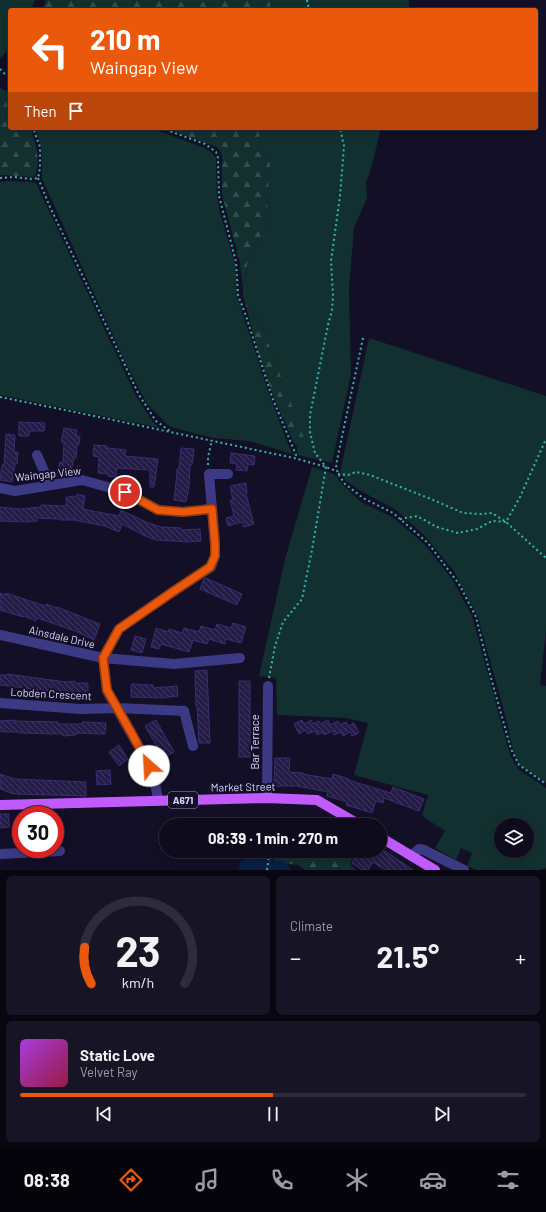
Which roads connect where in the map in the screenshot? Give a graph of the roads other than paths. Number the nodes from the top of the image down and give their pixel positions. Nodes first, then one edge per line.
1 (37, 455) dead end
2 (228, 474) dead end
3 (50, 485) junction
4 (0, 488) edge
5 (212, 509) junction
6 (0, 635) edge
7 (103, 658) junction
8 (240, 658) dead end
9 (268, 686) road end
10 (0, 703) edge
11 (118, 708) junction
12 (193, 746) dead end
13 (267, 798) junction
14 (158, 800) junction
15 (0, 806) edge
16 (348, 818) edge
17 (387, 841) edge
18 (0, 854) edge
19 (12, 854) edge
20 (411, 856) junction
21 (423, 867) edge
22 (435, 870) edge
23 (464, 870) edge

1 - 3 street
2 - 5 street
3 - 4 street, Waingap View
3 - 5 street, Waingap View
5 - 7 street
6 - 7 street, Ainsdale Drive
7 - 8 street, Ainsdale Drive
7 - 11 street
9 - 13 street, Bar Terrace
10 - 11 street, Lobden Crescent
11 - 12 street, Lobden Crescent
11 - 14 street
13 - 14 main road, Market Street / A671
13 - 16 main road, Market Street / A671
14 - 15 main road, Market Street / A671
17 - 20 main road
18 - 19 street
20 - 21 main road
20 - 23 street
21 - 22 main road

